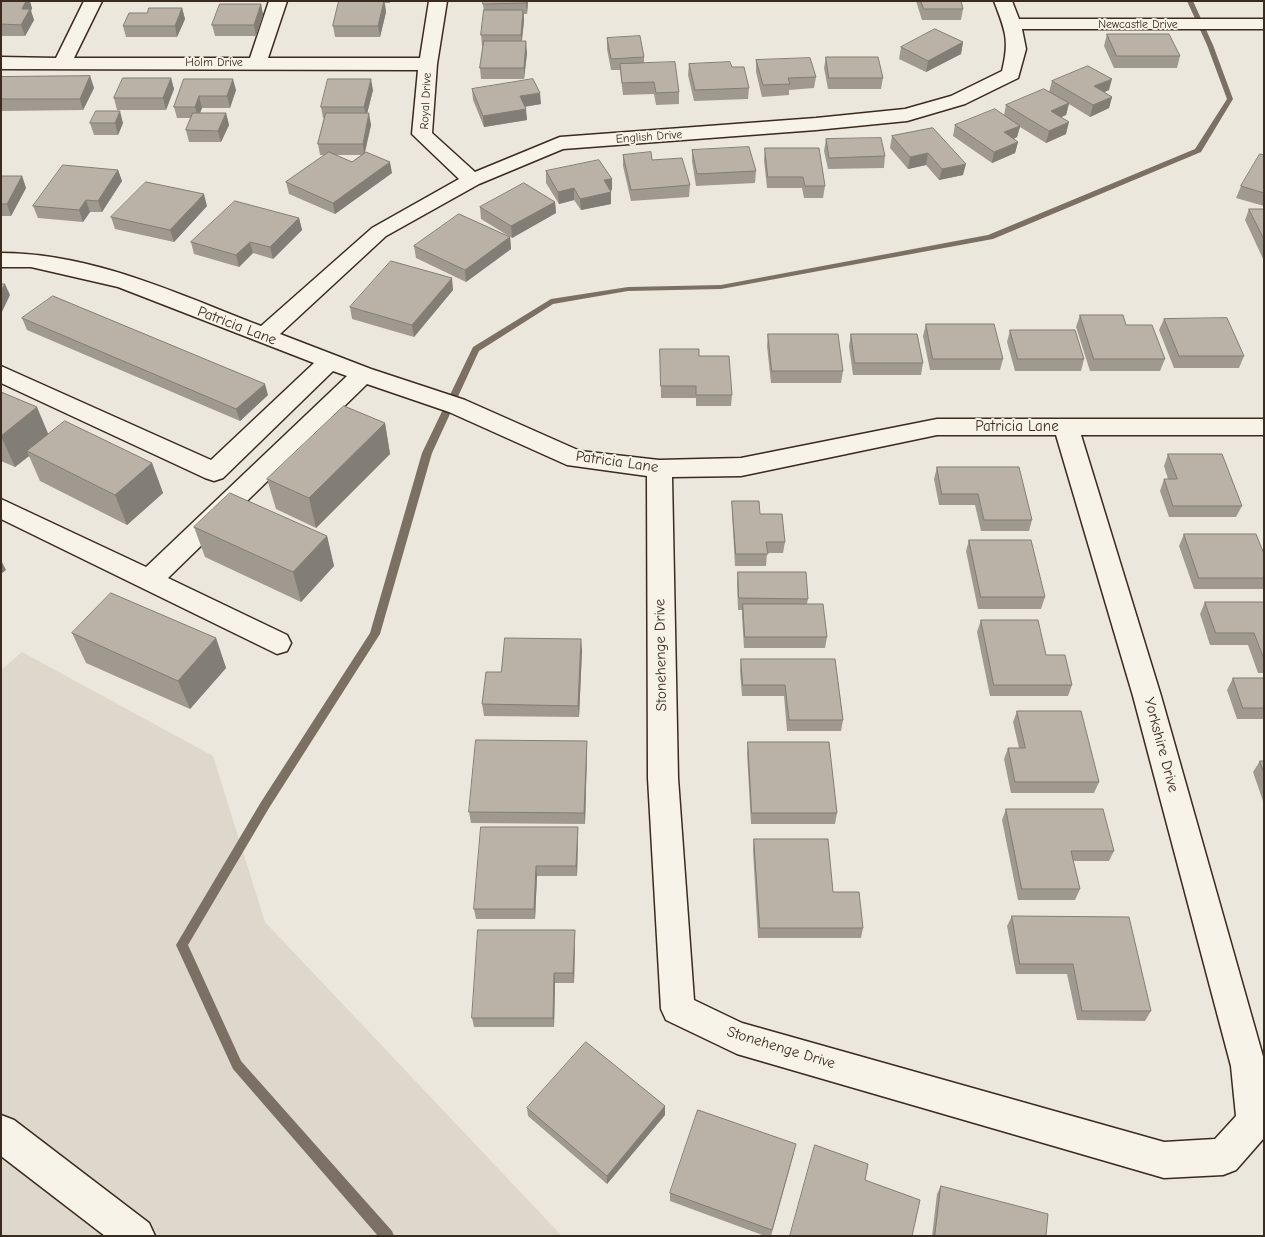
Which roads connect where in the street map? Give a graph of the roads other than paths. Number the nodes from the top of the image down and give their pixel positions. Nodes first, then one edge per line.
1 (93, 1) edge
2 (278, 1) edge
3 (438, 1) edge
4 (1003, 1) edge
5 (1012, 24) junction
6 (1264, 24) edge
7 (1, 63) edge
8 (62, 63) junction
9 (257, 63) junction
10 (428, 64) junction
11 (472, 180) junction
12 (1, 260) edge
13 (264, 336) junction
14 (330, 361) junction
15 (1, 374) edge
16 (363, 374) junction
17 (1066, 427) junction
18 (1264, 427) edge
19 (659, 469) junction
20 (1, 508) edge
21 (149, 580) junction
22 (277, 643) dead end
23 (1248, 1066) joint
24 (1, 1133) edge
25 (136, 1236) edge

1 - 8 street
2 - 9 street
3 - 10 street, Royal Drive
4 - 5 street, English Drive
5 - 6 street, Newcastle Drive
5 - 11 street, English Drive
7 - 8 street, Holm Drive
8 - 9 street, Holm Drive
9 - 10 street, Holm Drive
10 - 11 street, Royal Drive
11 - 13 street, English Drive
12 - 13 street, Patricia Lane
13 - 14 street, Patricia Lane
14 - 15 street
14 - 16 street, Patricia Lane
16 - 19 street, Patricia Lane
16 - 21 street
17 - 18 street, Patricia Lane
17 - 19 street, Patricia Lane
17 - 23 street, Yorkshire Drive
19 - 23 street, Stonehenge Drive
20 - 21 street
21 - 22 street
24 - 25 street

